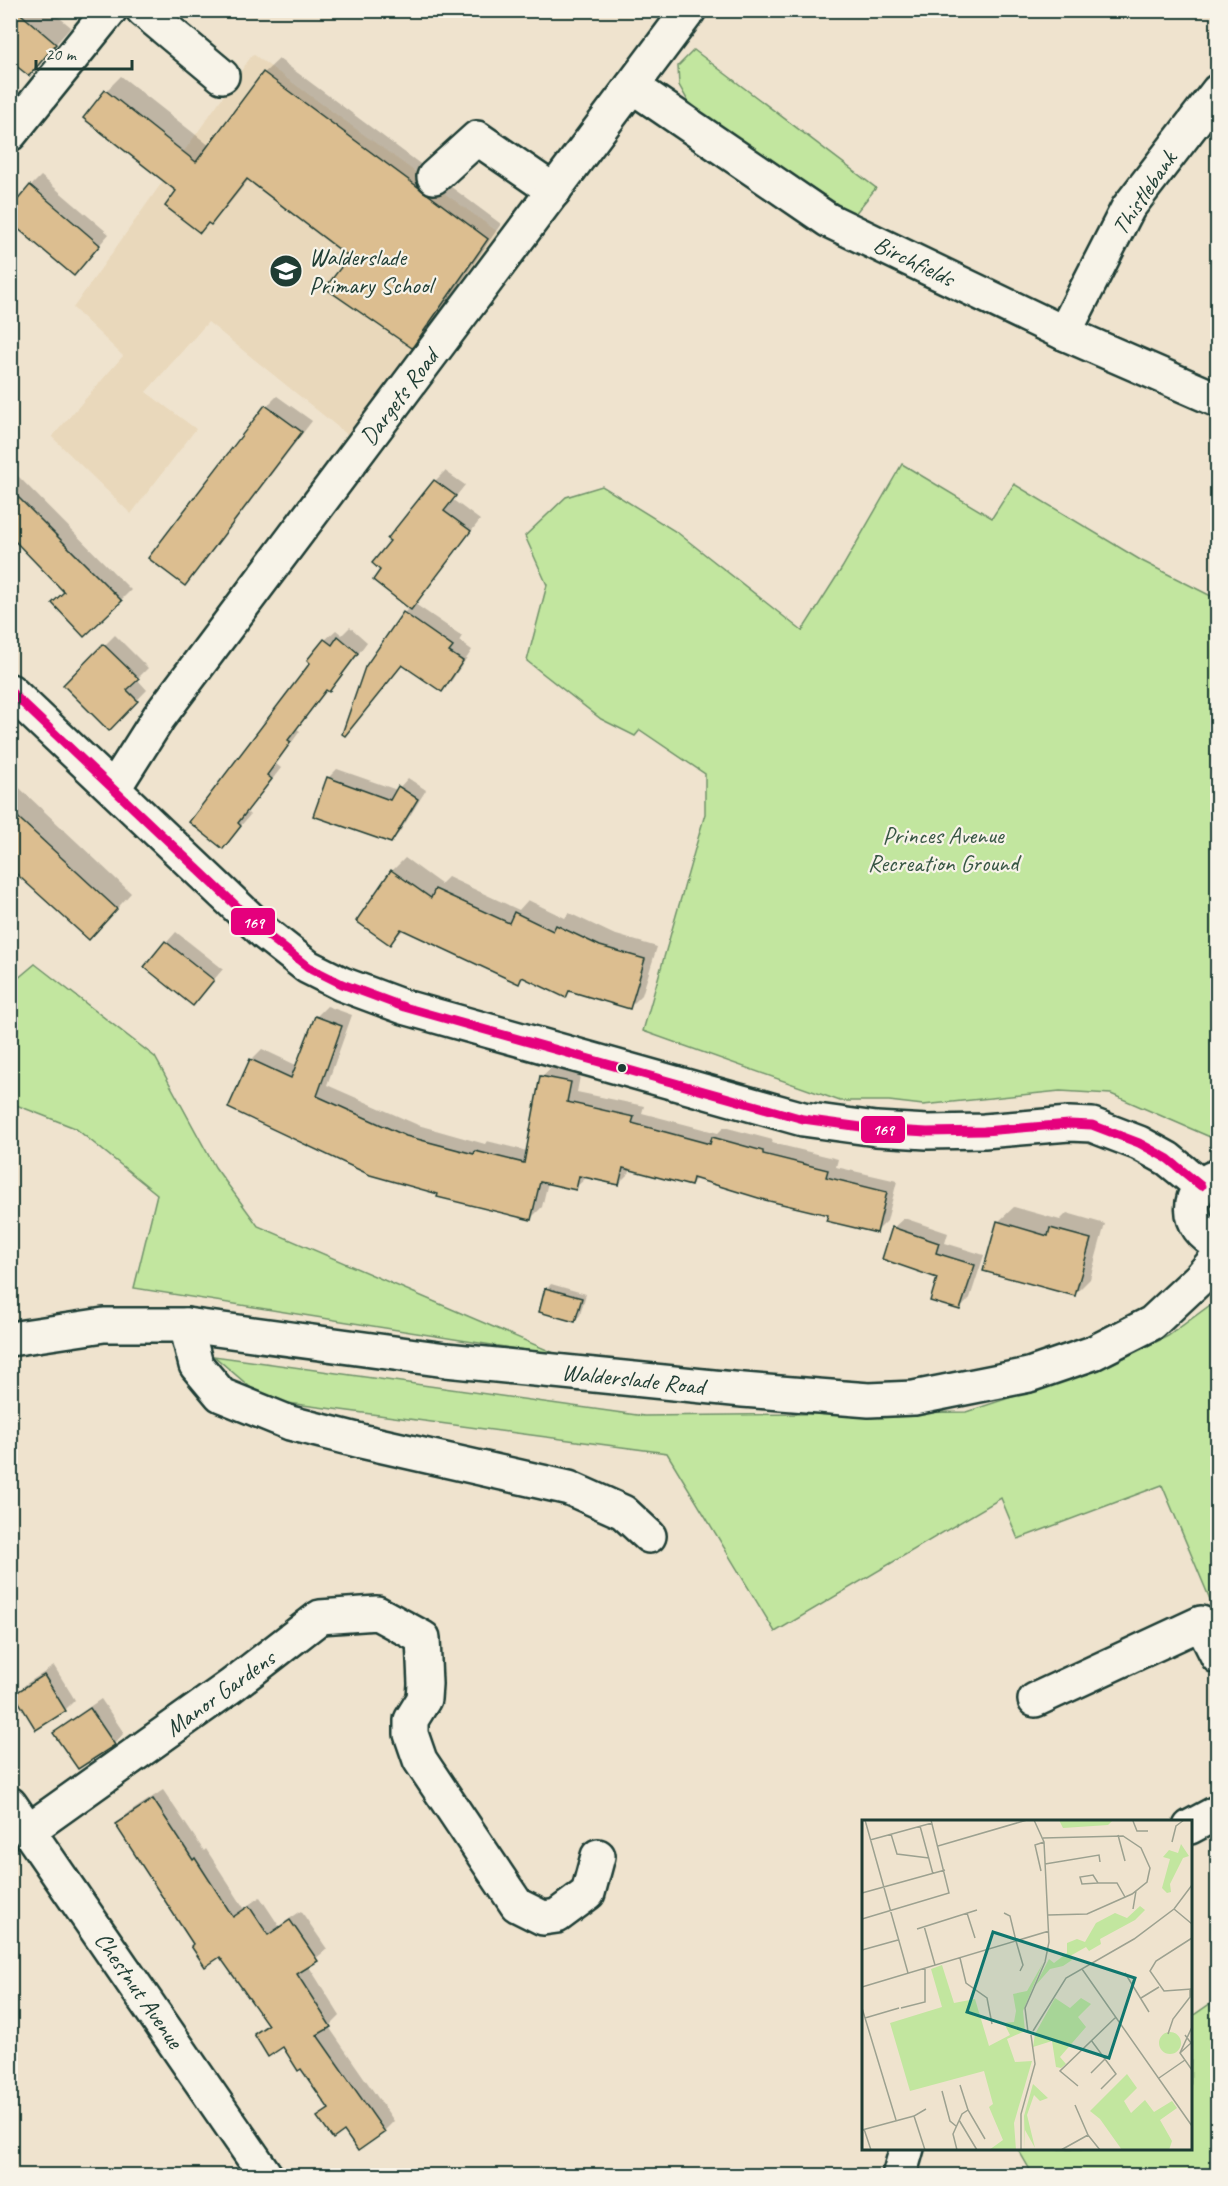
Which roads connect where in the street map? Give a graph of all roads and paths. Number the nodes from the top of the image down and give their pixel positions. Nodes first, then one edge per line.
1 (143, 10) edge
2 (689, 10) edge
3 (94, 16) edge
4 (222, 76) dead end
5 (632, 86) junction
6 (1218, 91) edge
7 (10, 134) edge
8 (434, 177) dead end
9 (554, 191) junction
10 (1064, 333) junction
11 (1218, 400) edge
12 (10, 691) edge
13 (114, 788) junction
14 (1209, 1181) edge
15 (1218, 1243) edge
16 (1218, 1257) edge
17 (186, 1325) junction
18 (10, 1339) edge
19 (649, 1536) dead end
20 (1218, 1657) edge
21 (1035, 1700) dead end
22 (1218, 1812) edge
23 (18, 1822) edge
24 (1192, 1826) edge
25 (598, 1856) dead end
26 (906, 2150) edge
27 (266, 2175) edge
28 (899, 2175) edge

1 - 4 street
2 - 5 street, Dargets Road
3 - 7 street
5 - 9 street, Dargets Road
5 - 10 street, Birchfields
6 - 10 street, Thistlebank
8 - 9 street
9 - 13 street, Dargets Road
10 - 11 street, Birchfields
12 - 13 street
13 - 14 street
14 - 15 street
16 - 17 street, Walderslade Road
17 - 18 street, Walderslade Road
17 - 19 street
20 - 21 street
22 - 24 street
23 - 25 street, Manor Gardens
23 - 27 street, Chestnut Avenue
26 - 28 street

